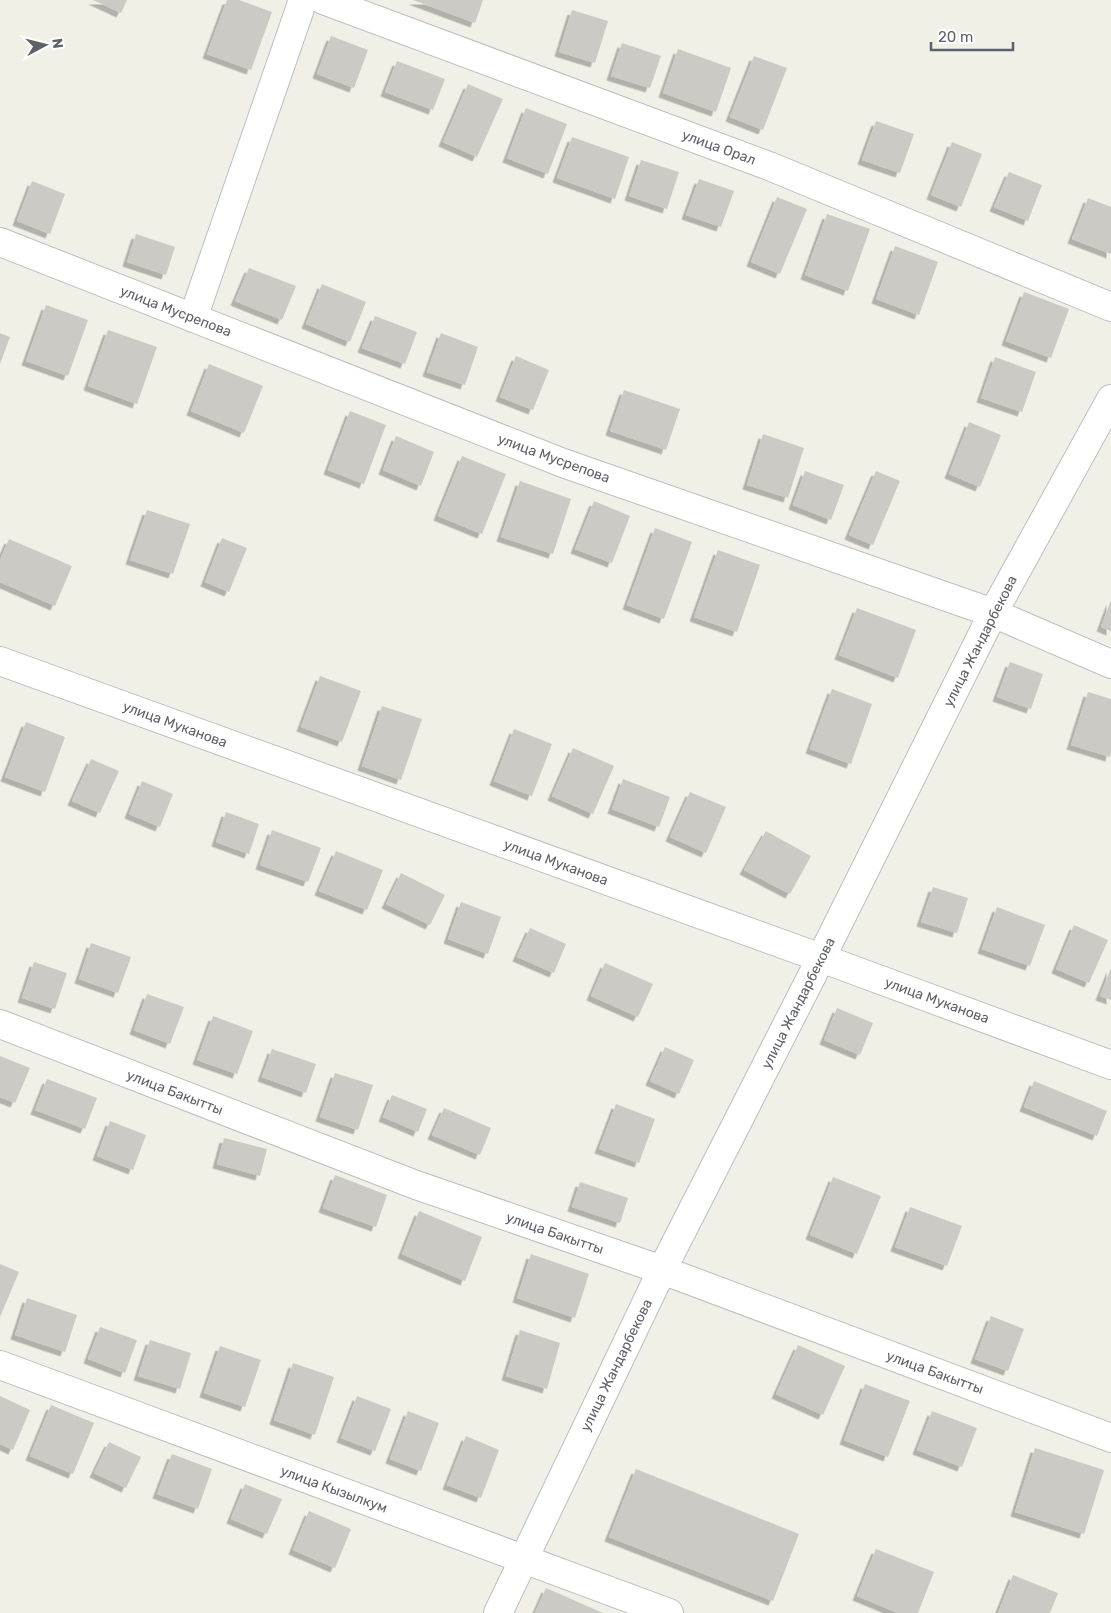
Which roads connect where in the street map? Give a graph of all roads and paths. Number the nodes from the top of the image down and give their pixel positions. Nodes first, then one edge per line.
1 (303, 0) edge
2 (323, 0) edge
3 (0, 242) edge
4 (1111, 306) edge
5 (193, 318) junction
6 (1111, 399) edge
7 (993, 613) junction
8 (0, 661) edge
9 (1111, 664) edge
10 (821, 958) junction
11 (0, 1024) edge
12 (1111, 1065) edge
13 (662, 1270) junction
14 (0, 1366) edge
15 (1111, 1438) edge
16 (523, 1559) junction
17 (498, 1613) edge
18 (669, 1613) edge

1 - 5 street
2 - 4 street, улица Орал
3 - 5 street, улица Мусрепова
5 - 7 street, улица Мусрепова
6 - 7 street, улица Жандарбекова
7 - 9 street, улица Мусрепова
7 - 10 street, улица Жандарбекова
8 - 10 street, улица Муканова
10 - 12 street, улица Муканова
10 - 13 street, улица Жандарбекова
11 - 13 street, улица Бакытты
13 - 15 street, улица Бакытты
13 - 16 street, улица Жандарбекова
14 - 16 street, улица Кызылкум
16 - 17 street, улица Жандарбекова
16 - 18 street, улица Кызылкум

